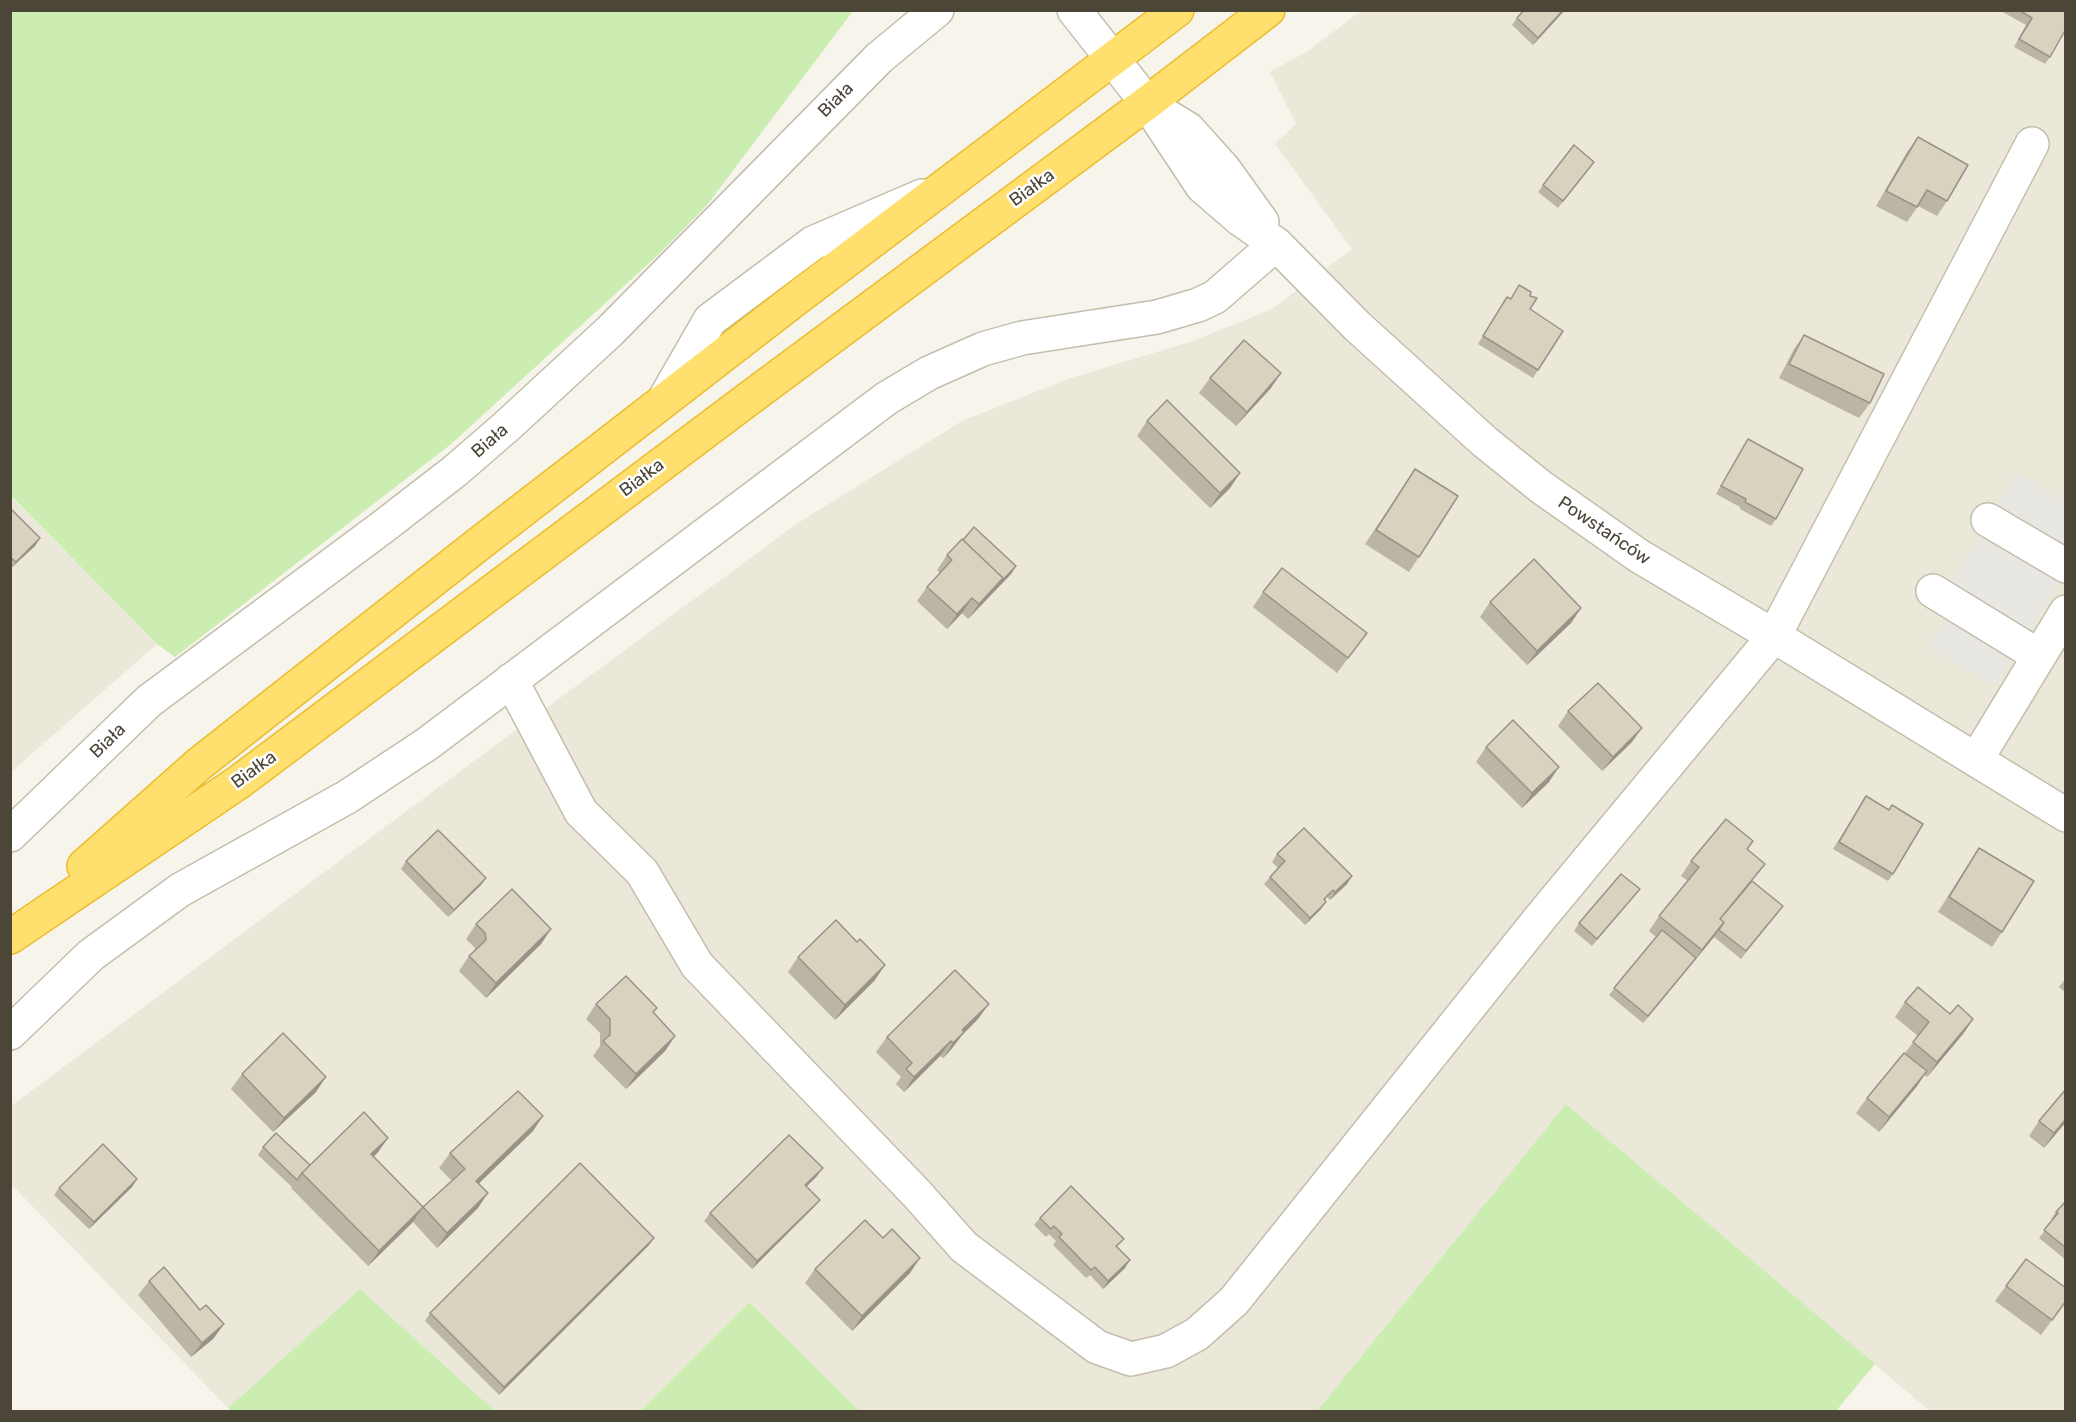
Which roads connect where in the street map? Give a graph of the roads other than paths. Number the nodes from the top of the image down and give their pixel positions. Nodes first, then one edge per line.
1 (937, 10) edge
2 (1074, 10) edge
3 (1177, 10) edge
4 (1268, 10) edge
5 (1113, 61) junction
6 (1147, 103) junction
7 (2032, 144) dead end
8 (1276, 244) junction
9 (1988, 520) dead end
10 (2066, 566) edge
11 (1933, 591) dead end
12 (2066, 612) edge
13 (1774, 636) junction
14 (2039, 656) junction
15 (511, 680) junction
16 (1976, 760) junction
17 (2066, 815) edge
18 (15, 823) edge
19 (10, 930) edge
20 (10, 937) edge
21 (10, 1033) edge

1 - 18 street, Biała
2 - 5 street, Powstańców
3 - 5 highway, Białka
4 - 6 highway, Białka
5 - 6 street, Powstańców
5 - 19 highway, Białka
6 - 8 street, Powstańców
6 - 20 highway, Białka
7 - 13 street
8 - 13 street, Powstańców
8 - 15 street
9 - 10 street
11 - 14 street
12 - 14 street
13 - 15 street
13 - 16 street, Powstańców
14 - 16 street
15 - 21 street
16 - 17 street, Powstańców

